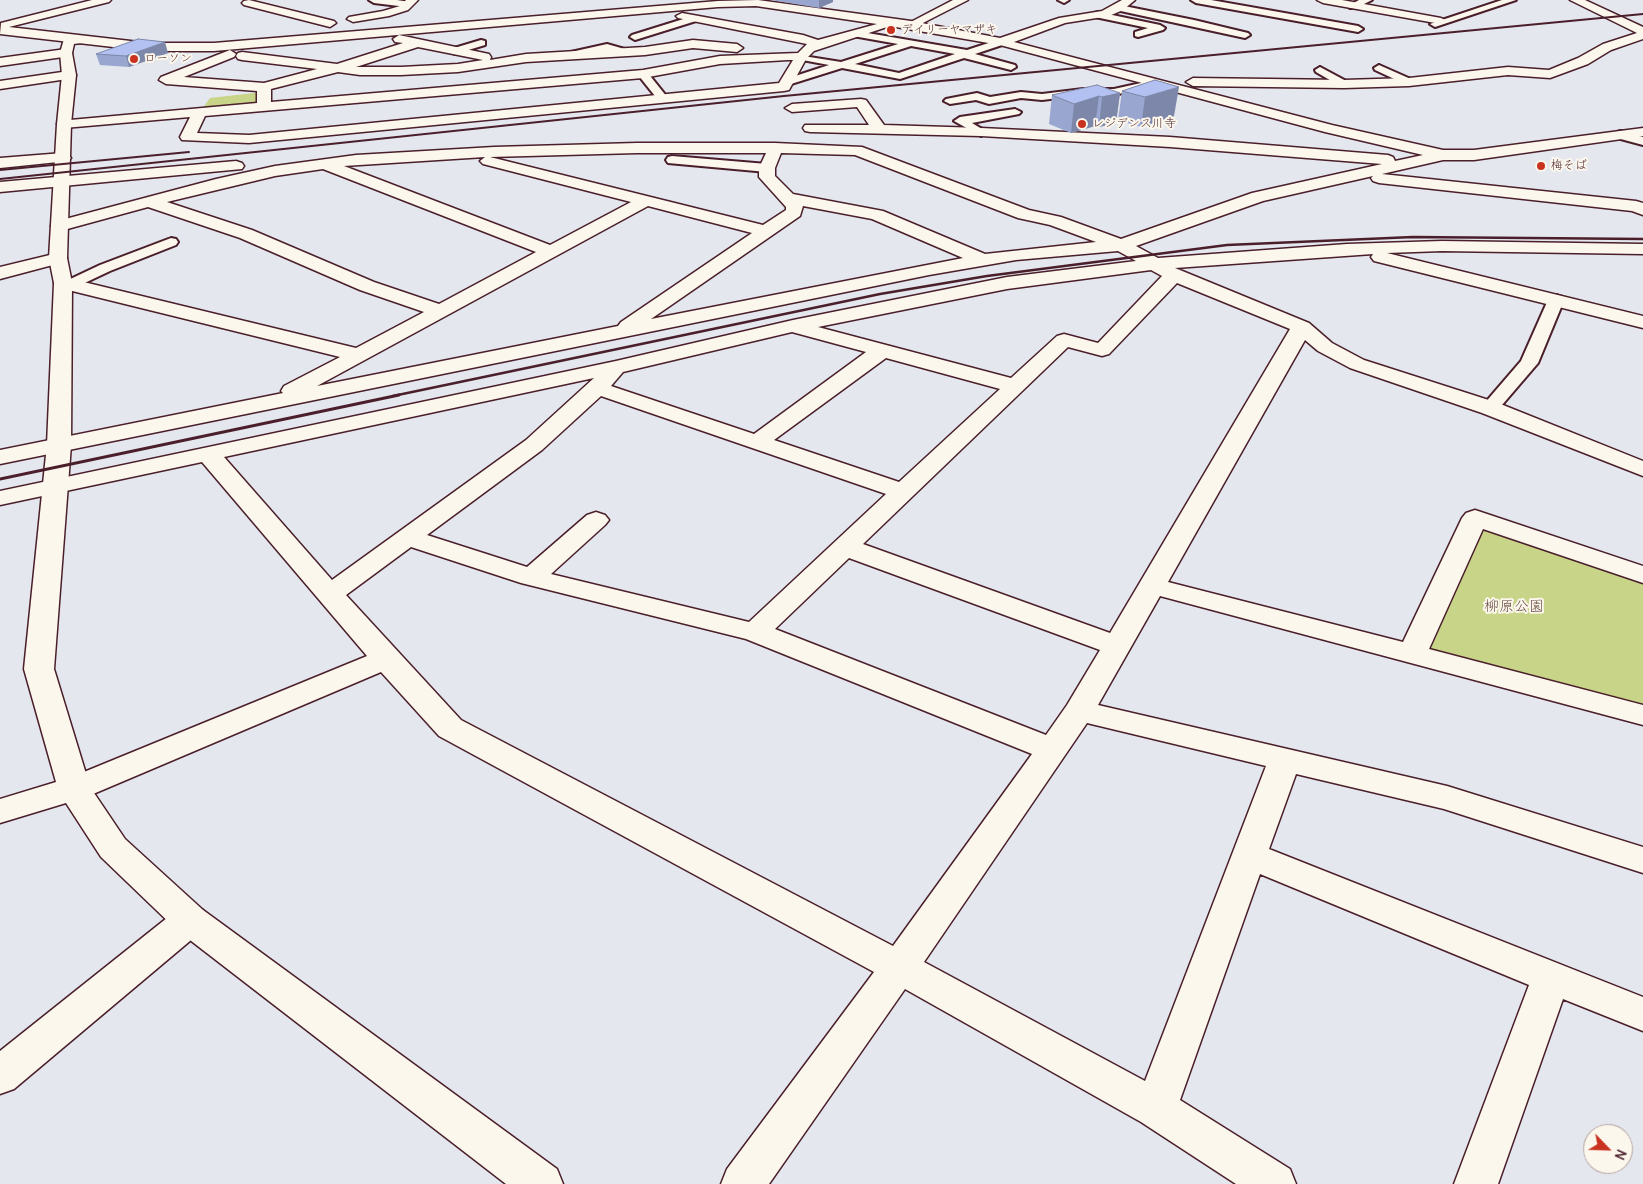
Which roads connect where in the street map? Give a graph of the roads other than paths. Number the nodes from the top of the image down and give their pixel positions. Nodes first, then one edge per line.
1 (105, 0) edge
2 (374, 0) edge
3 (962, 0) edge
4 (1196, 0) edge
5 (1324, 0) edge
6 (1367, 0) edge
7 (1511, 0) edge
8 (1576, 0) edge
9 (622, 1) edge
10 (740, 1) edge
11 (410, 2) edge
12 (1123, 2) edge
13 (248, 3) dead end
14 (1353, 6) junction
15 (659, 9) junction
16 (1098, 16) junction
17 (693, 19) junction
18 (894, 22) junction
19 (1438, 22) joint
20 (330, 23) junction
21 (911, 25) junction
22 (0, 28) edge
23 (1358, 29) dead end
24 (1643, 31) edge
25 (370, 34) junction
26 (856, 34) junction
27 (1138, 34) dead end
28 (1245, 35) dead end
29 (1643, 35) edge
30 (635, 37) dead end
31 (78, 40) junction
32 (1001, 42) junction
33 (418, 43) junction
34 (481, 43) dead end
35 (911, 43) junction
36 (818, 44) junction
37 (169, 48) junction
38 (456, 51) junction
39 (66, 53) junction
40 (230, 54) junction
41 (967, 54) junction
42 (795, 56) junction
43 (506, 61) junction
44 (0, 62) edge
45 (841, 65) junction
46 (1011, 67) dead end
47 (338, 68) junction
48 (458, 68) junction
49 (1380, 68) dead end
50 (1320, 70) dead end
51 (643, 74) junction
52 (69, 75) junction
53 (1153, 82) junction
54 (1409, 82) junction
55 (1344, 84) junction
56 (0, 85) edge
57 (264, 87) junction
58 (469, 89) junction
59 (787, 95) junction
60 (663, 99) junction
61 (950, 101) dead end
62 (264, 106) junction
63 (200, 112) junction
64 (1015, 112) dead end
65 (477, 116) junction
66 (64, 124) junction
67 (810, 128) junction
68 (879, 130) junction
69 (981, 132) junction
70 (1643, 132) edge
71 (1621, 135) junction
72 (1643, 141) edge
73 (775, 148) junction
74 (811, 149) junction
75 (459, 154) junction
76 (1443, 155) junction
77 (63, 158) junction
78 (672, 160) dead end
79 (322, 163) junction
80 (1417, 163) junction
81 (0, 164) edge
82 (767, 168) junction
83 (1355, 175) junction
84 (62, 181) junction
85 (0, 187) edge
86 (787, 198) junction
87 (645, 200) junction
88 (149, 202) junction
89 (1643, 210) edge
90 (60, 226) junction
91 (766, 231) junction
92 (171, 242) dead end
93 (1121, 245) junction
94 (1347, 249) junction
95 (551, 252) junction
96 (1641, 253) edge
97 (58, 258) junction
98 (983, 260) junction
99 (1164, 269) junction
100 (0, 273) edge
101 (66, 284) junction
102 (1556, 300) junction
103 (440, 311) junction
104 (1643, 322) edge
105 (793, 326) junction
106 (1302, 327) junction
107 (618, 333) junction
108 (882, 351) junction
109 (358, 355) junction
110 (616, 367) junction
111 (1015, 386) junction
112 (597, 388) junction
113 (266, 405) junction
114 (1490, 408) junction
115 (757, 442) junction
116 (59, 445) junction
117 (207, 453) junction
118 (0, 457) edge
119 (1643, 469) edge
120 (56, 486) junction
121 (903, 492) junction
122 (0, 498) edge
123 (596, 520) dead end
124 (406, 537) junction
125 (845, 547) junction
126 (1643, 575) edge
127 (532, 578) junction
128 (1153, 586) junction
129 (330, 594) junction
130 (755, 632) junction
131 (1118, 646) junction
132 (1412, 654) junction
133 (386, 659) junction
134 (1079, 711) junction
135 (1643, 715) edge
136 (1053, 750) junction
137 (1285, 759) junction
138 (74, 789) junction
139 (0, 811) edge
140 (1249, 855) junction
141 (1643, 860) edge
142 (190, 920) junction
143 (899, 968) junction
144 (1551, 978) junction
145 (1643, 1014) edge
146 (0, 1076) edge
147 (1156, 1108) junction
148 (541, 1184) edge
149 (743, 1184) edge
150 (1274, 1184) edge
151 (1476, 1184) edge

1 - 22 street
2 - 11 lane
3 - 21 street
4 - 23 lane
5 - 14 street
6 - 14 lane
7 - 19 lane
8 - 24 street
9 - 15 street
10 - 15 street
10 - 18 street
11 - 20 street
12 - 16 street
12 - 28 lane
13 - 20 street
14 - 19 street
15 - 17 street
15 - 25 street
16 - 27 lane
16 - 32 street
17 - 30 lane
17 - 36 street
18 - 21 street
18 - 26 street
20 - 37 street
21 - 32 street
22 - 31 street
25 - 33 street
25 - 37 street
26 - 35 lane
26 - 36 street
29 - 54 street
31 - 37 street
31 - 39 street
32 - 41 lane
32 - 53 street
33 - 38 street
33 - 47 street
34 - 38 lane
35 - 41 lane
35 - 45 lane
36 - 42 street
37 - 40 street
38 - 43 street
39 - 44 street
39 - 52 street
40 - 47 street
40 - 57 street
41 - 45 lane
41 - 46 lane
42 - 43 street
42 - 45 lane
42 - 51 street
42 - 59 street
43 - 48 street
45 - 59 lane
47 - 48 street
47 - 57 street
48 - 58 street
49 - 54 lane
50 - 55 lane
51 - 58 street
51 - 60 lane
52 - 56 street
52 - 66 street
53 - 55 street
53 - 61 lane
53 - 76 street
54 - 55 street
57 - 62 street
58 - 62 street
58 - 65 street
59 - 60 street
59 - 67 street
59 - 68 street
60 - 65 street
62 - 63 street
63 - 65 street
63 - 66 street
64 - 69 lane
66 - 77 street
67 - 68 street
67 - 74 street
68 - 69 street
69 - 80 street
70 - 71 street
71 - 72 lane
71 - 76 street
73 - 74 street
73 - 75 street
73 - 82 street
74 - 93 street
75 - 79 street
75 - 87 street
76 - 80 street
77 - 81 street
77 - 84 street
78 - 82 lane
79 - 84 street
79 - 88 street
79 - 95 street
80 - 83 street
82 - 86 street
83 - 89 street
83 - 93 street
84 - 85 street
84 - 90 street
86 - 91 street
86 - 98 street
87 - 91 street
87 - 95 street
88 - 90 street
88 - 103 street
90 - 97 street
91 - 107 street
92 - 101 lane
93 - 98 street
93 - 99 street
94 - 96 street
94 - 99 street
94 - 102 street
95 - 103 street
97 - 100 street
97 - 101 street
98 - 107 street
99 - 105 street
99 - 106 street
99 - 111 street
101 - 109 street
101 - 116 street
102 - 104 street
102 - 114 lane
103 - 109 street
105 - 108 street
105 - 110 street
106 - 114 street
106 - 128 street
107 - 113 street
108 - 111 street
108 - 115 street
109 - 113 street
110 - 112 street
110 - 117 street
111 - 121 street
112 - 115 street
112 - 124 street
113 - 116 street
114 - 119 street
115 - 121 street
116 - 118 street
116 - 120 street
117 - 120 street
117 - 129 street
120 - 122 street
120 - 138 street
121 - 125 street
123 - 127 street
124 - 127 street
124 - 129 street
125 - 130 street
125 - 131 street
126 - 132 street
127 - 130 street
128 - 131 street
128 - 132 street
129 - 133 street
130 - 136 street
131 - 134 street
132 - 135 street
133 - 138 street
133 - 143 street
134 - 136 street
134 - 137 street
136 - 143 street
137 - 140 street
137 - 141 street
138 - 139 street
138 - 142 street
140 - 144 street
140 - 147 street
142 - 146 street
142 - 148 street
143 - 147 street
143 - 149 street
144 - 145 street
144 - 151 street
147 - 150 street

